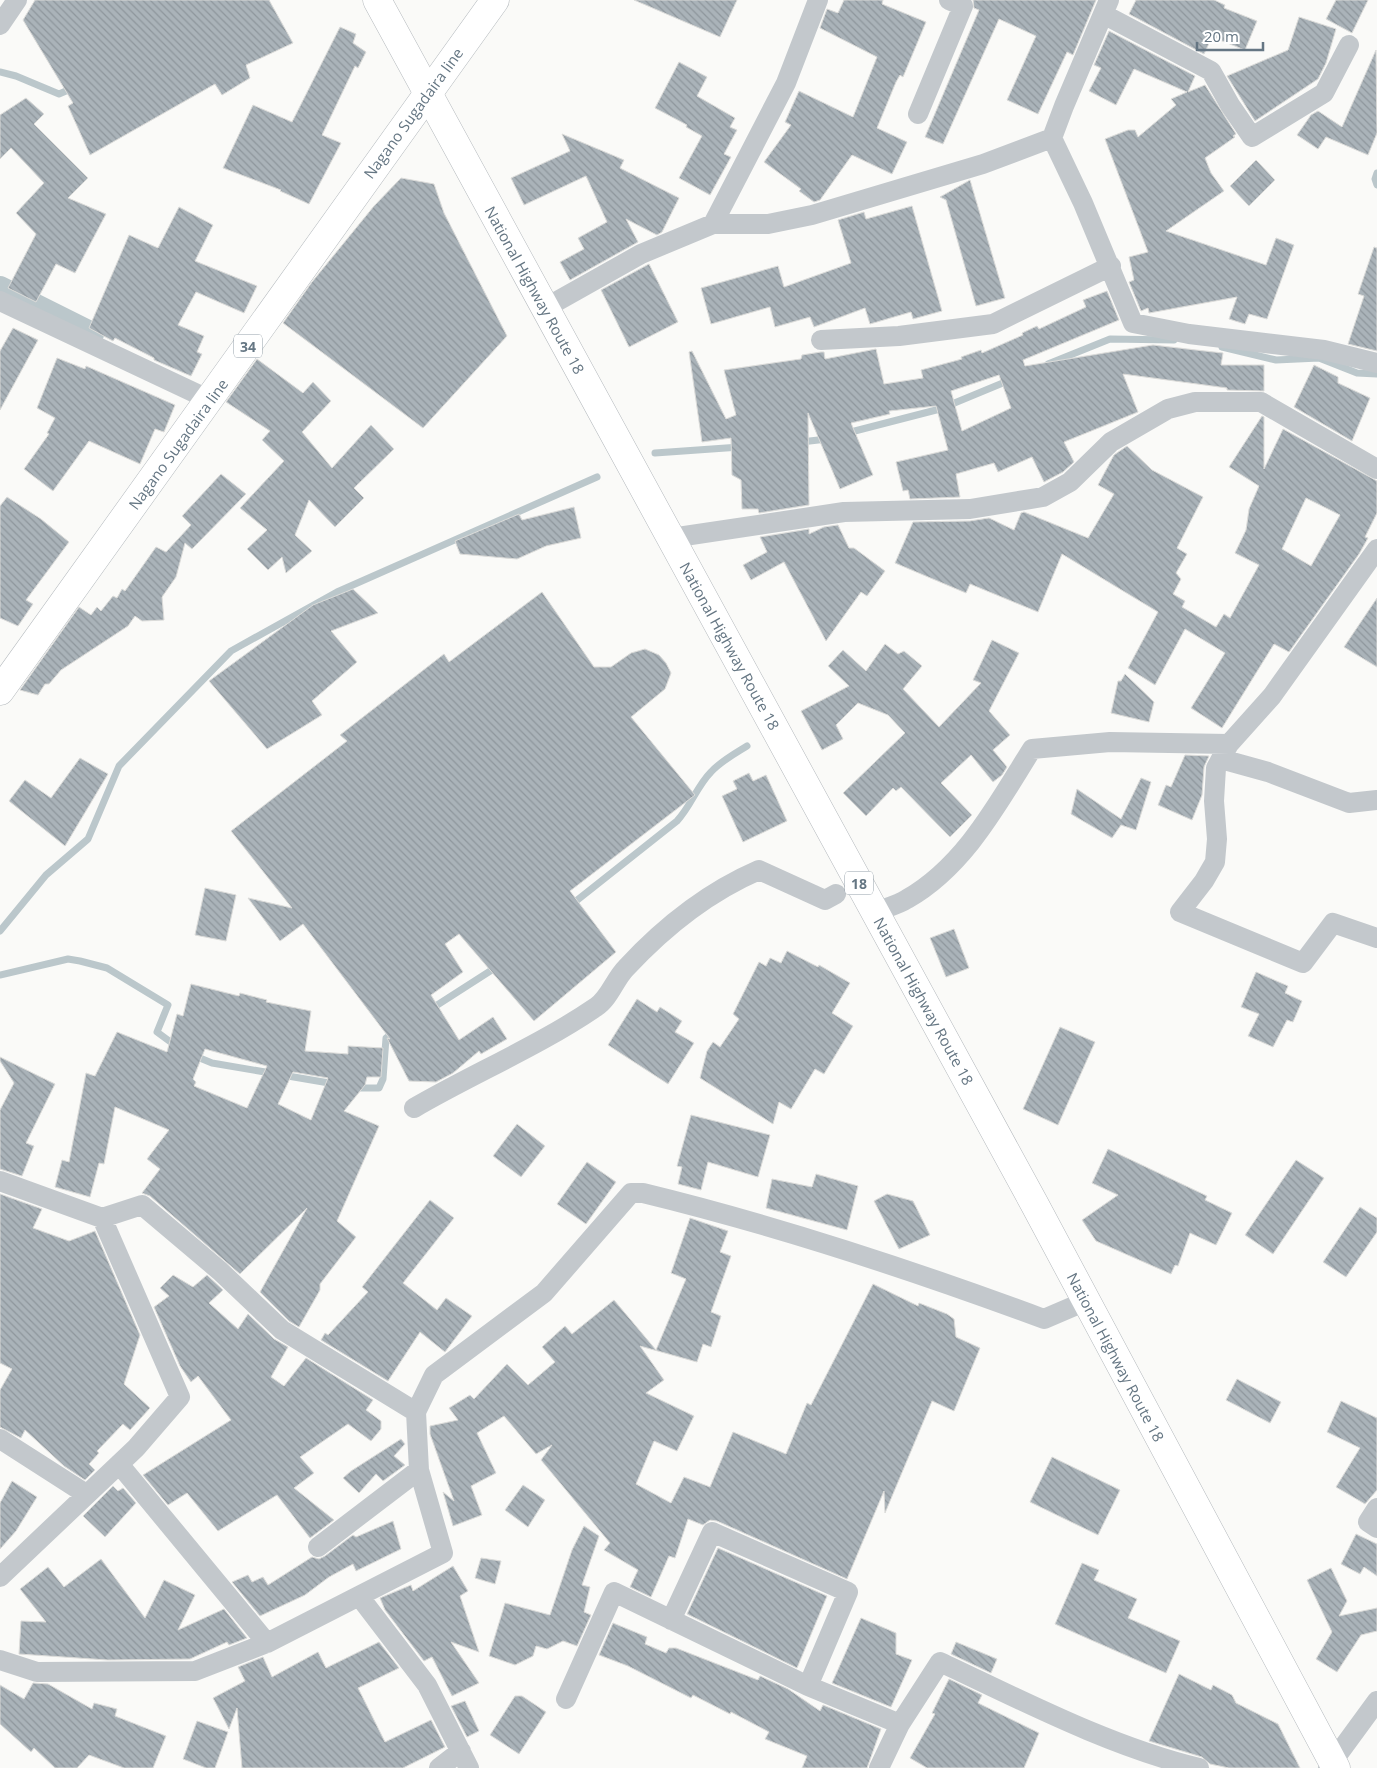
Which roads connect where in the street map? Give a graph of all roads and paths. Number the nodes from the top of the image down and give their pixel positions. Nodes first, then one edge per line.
1 (17, 0) edge
2 (377, 0) edge
3 (495, 0) edge
4 (818, 0) edge
5 (949, 0) edge
6 (1106, 7) edge
7 (0, 25) edge
8 (1348, 46) dead end
9 (427, 92) junction
10 (918, 114) dead end
11 (1052, 138) junction
12 (713, 224) junction
13 (1111, 266) junction
14 (0, 301) edge
15 (545, 308) junction
16 (821, 340) dead end
17 (1377, 363) edge
18 (210, 400) junction
19 (1377, 469) edge
20 (671, 538) junction
21 (1377, 549) edge
22 (0, 691) edge
23 (1225, 752) junction
24 (1377, 800) edge
25 (836, 894) dead end
26 (875, 912) junction
27 (1377, 938) edge
28 (414, 1108) dead end
29 (0, 1181) edge
30 (102, 1218) junction
31 (1086, 1301) junction
32 (416, 1412) junction
33 (0, 1439) edge
34 (119, 1464) junction
35 (419, 1470) junction
36 (86, 1494) junction
37 (1377, 1508) edge
38 (1377, 1528) edge
39 (318, 1547) dead end
40 (0, 1577) edge
41 (359, 1596) junction
42 (671, 1620) junction
43 (267, 1643) junction
44 (0, 1660) edge
45 (808, 1686) junction
46 (566, 1699) dead end
47 (1377, 1702) edge
48 (900, 1724) junction
49 (465, 1759) edge
50 (1332, 1766) edge
51 (439, 1768) edge
52 (879, 1768) edge
53 (1199, 1768) edge

1 - 7 street
2 - 9 main road, National Highway Route 18 / 18
3 - 9 main road, Nagano Sugadaira line / 34
4 - 12 street
5 - 10 street
6 - 8 street
6 - 11 street
9 - 15 main road, National Highway Route 18 / 18
9 - 18 main road, Nagano Sugadaira line / 34
11 - 12 street
11 - 13 street
12 - 15 street
13 - 16 street
13 - 17 street
14 - 18 street
15 - 20 main road, National Highway Route 18 / 18
18 - 22 main road, Nagano Sugadaira line / 34
19 - 20 street
20 - 26 main road, National Highway Route 18 / 18
21 - 23 street
23 - 24 street
23 - 26 street
23 - 27 street
25 - 28 street
26 - 31 main road, National Highway Route 18 / 18
29 - 30 street
30 - 32 street
30 - 34 street
31 - 32 street
31 - 50 main road, National Highway Route 18 / 18
32 - 35 street
33 - 36 street
34 - 36 street
34 - 43 street
35 - 39 street
35 - 41 street
36 - 40 street
37 - 38 street
41 - 43 street
41 - 49 street
42 - 45 street
42 - 45 street
42 - 46 street
43 - 44 street
45 - 48 street
47 - 50 street
48 - 52 street
48 - 53 street
49 - 51 street

